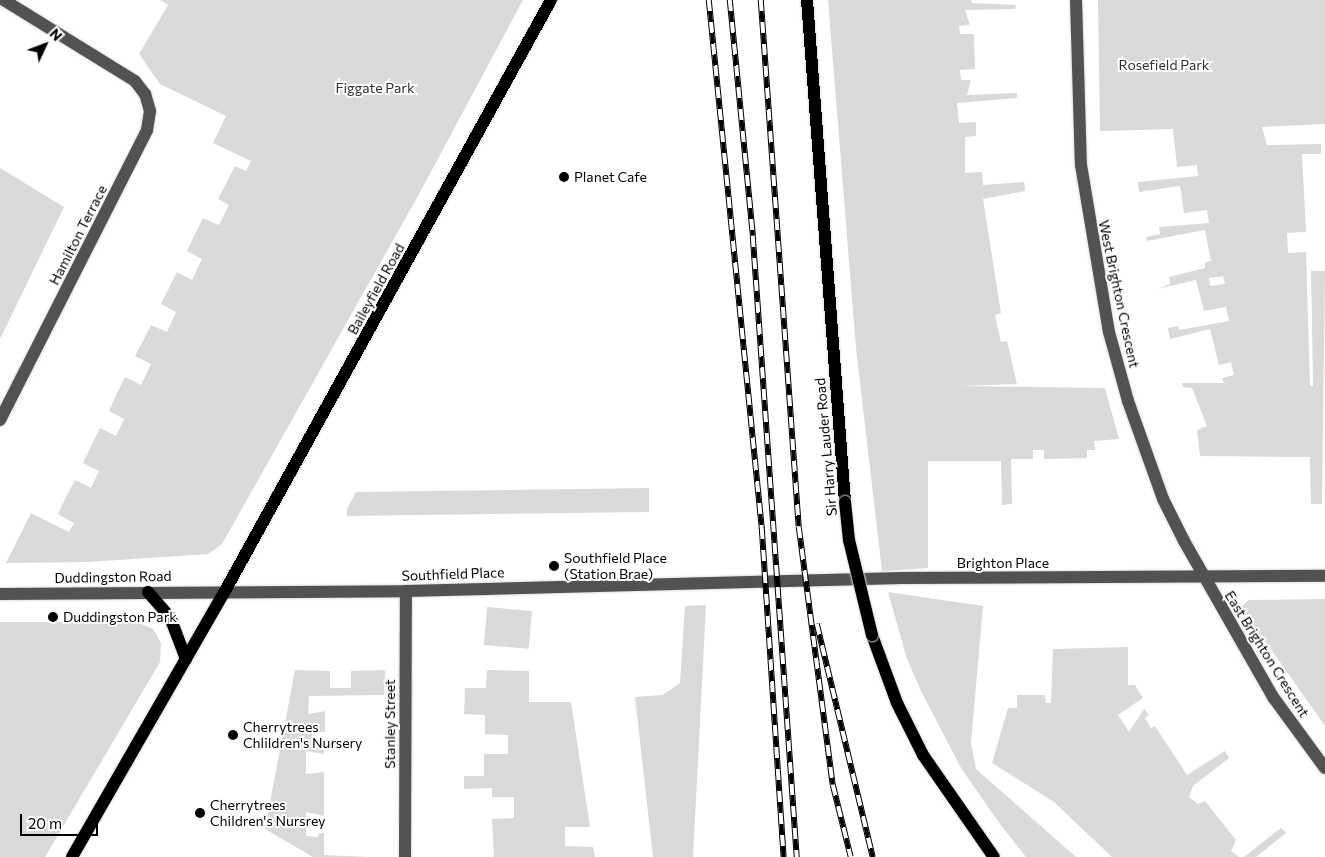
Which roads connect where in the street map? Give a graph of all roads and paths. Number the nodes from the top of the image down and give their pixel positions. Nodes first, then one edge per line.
1 (4, 0) edge
2 (551, 0) edge
3 (807, 0) edge
4 (1076, 0) edge
5 (0, 420) edge
6 (1325, 576) edge
7 (1204, 578) junction
8 (682, 582) joint
9 (226, 591) junction
10 (406, 591) junction
11 (148, 592) junction
12 (0, 594) edge
13 (186, 659) junction
14 (1325, 768) edge
15 (72, 857) edge
16 (405, 857) edge
17 (994, 857) edge

1 - 5 street, Hamilton Terrace
2 - 9 main road, Baileyfield Road
3 - 17 main road, Sir Harry Lauder Road, bridge
4 - 7 street, West Brighton Crescent
6 - 7 street, Brighton Place
7 - 8 street, Brighton Place
7 - 14 street, East Brighton Crescent
8 - 10 street, Southfield Place
9 - 10 street, Southfield Place
9 - 11 street, Duddingston Road
9 - 13 main road
10 - 16 street, Stanley Street
11 - 12 street, Duddingston Road
11 - 13 main road
13 - 15 main road

